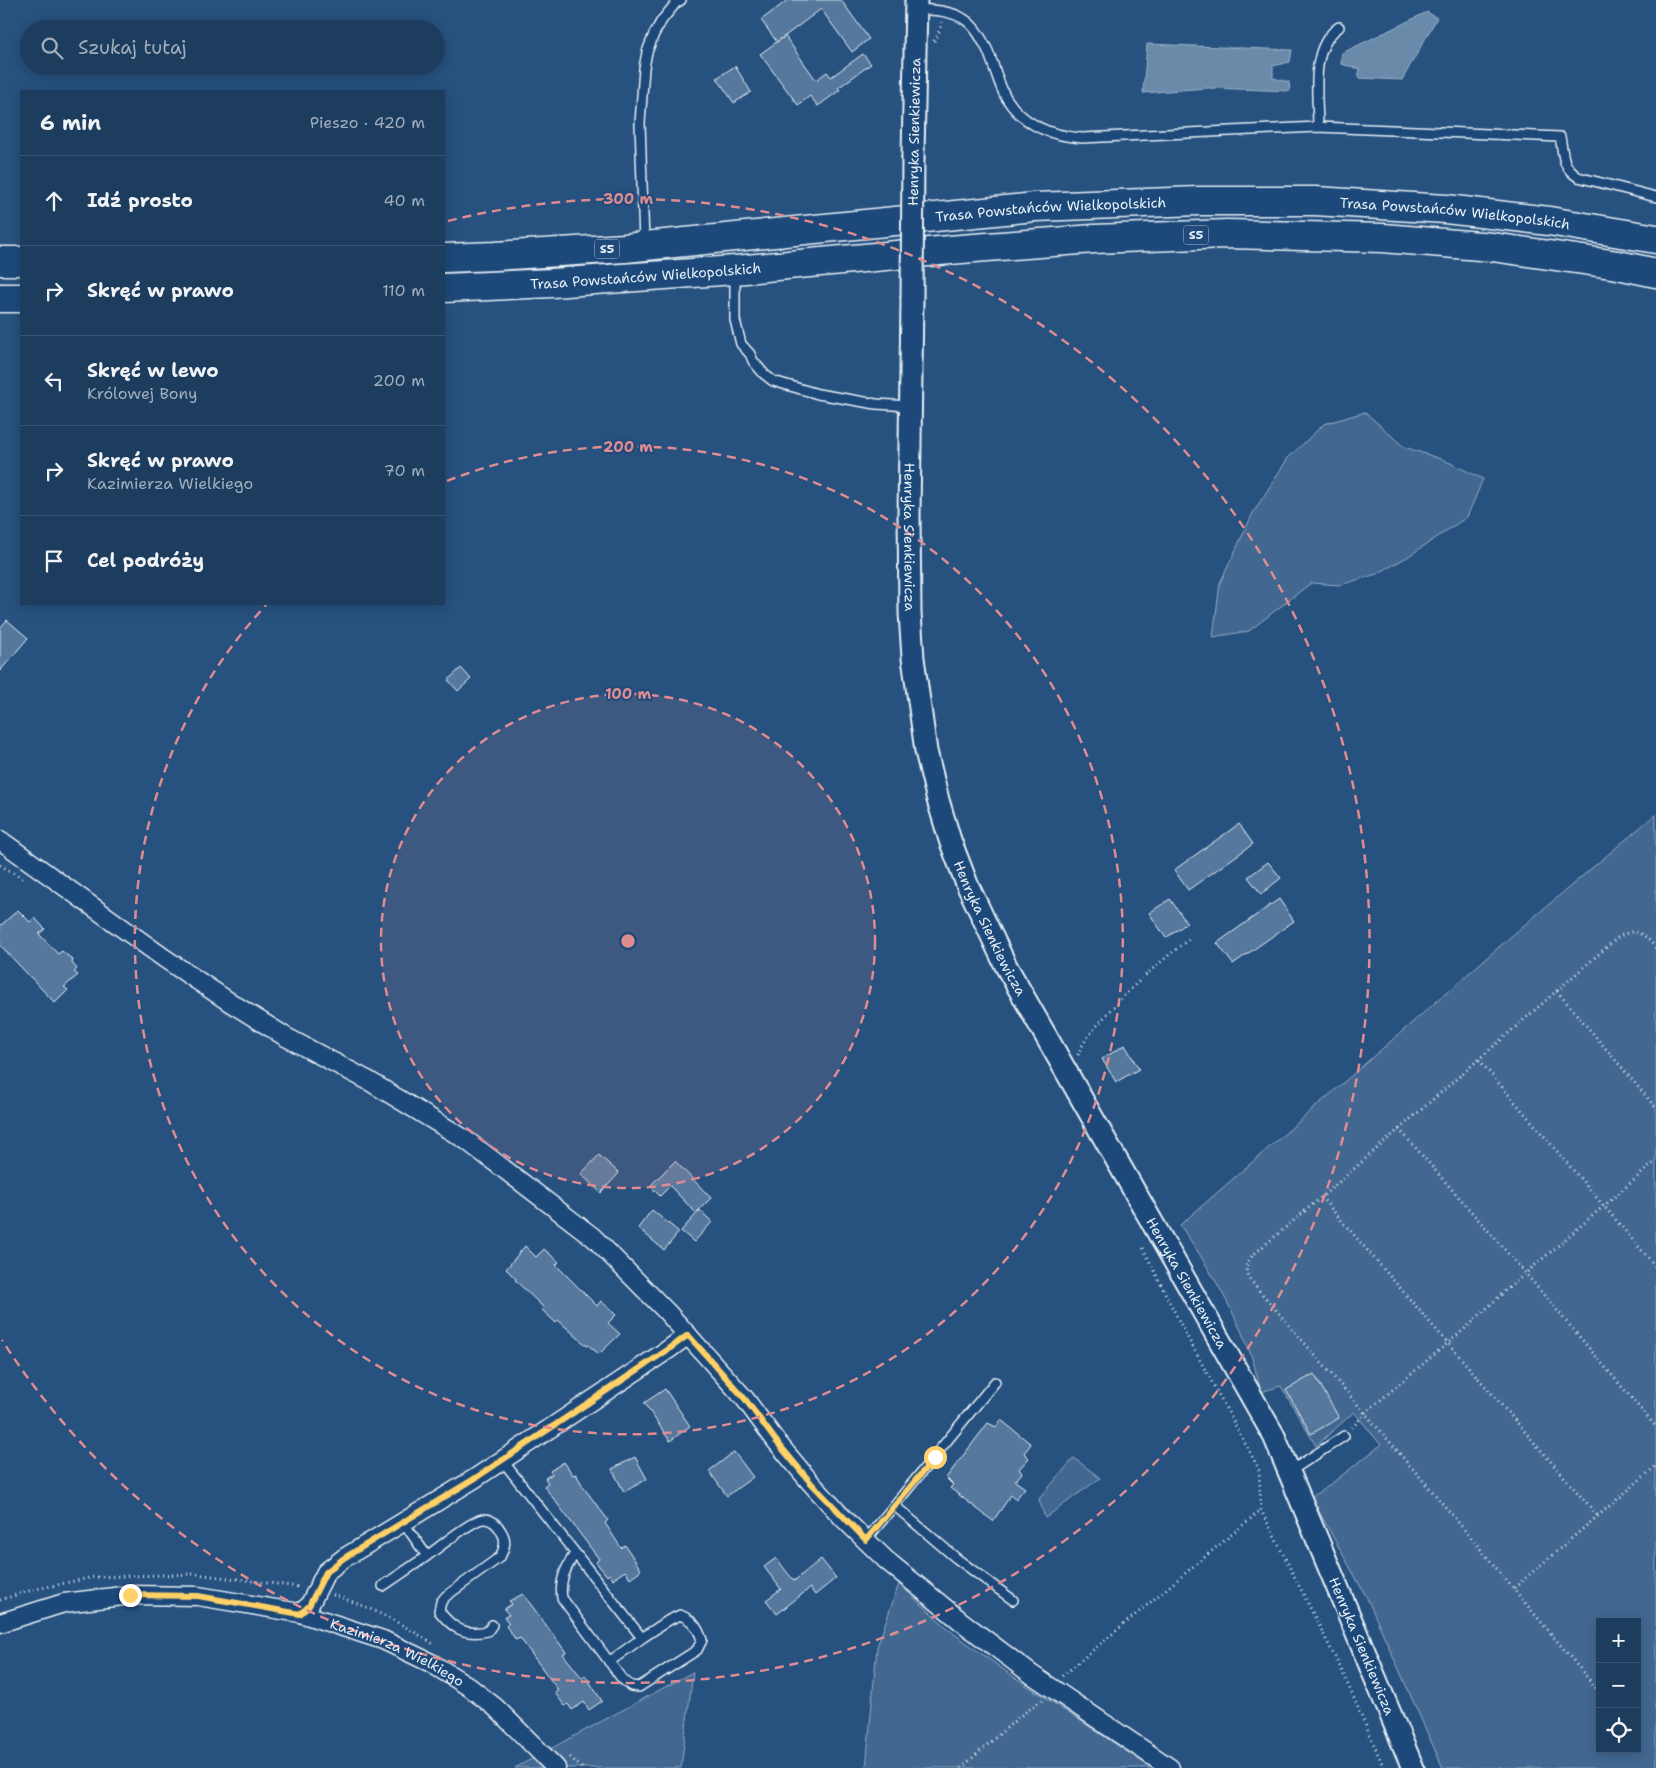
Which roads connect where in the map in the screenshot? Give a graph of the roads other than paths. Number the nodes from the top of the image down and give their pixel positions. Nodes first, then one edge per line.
1 (681, 0) edge
2 (916, 4) edge
3 (1339, 27) dead end
4 (1318, 127) junction
5 (1656, 197) edge
6 (1656, 239) edge
7 (644, 246) junction
8 (445, 258) edge
9 (0, 261) edge
10 (20, 261) edge
11 (735, 270) junction
12 (1656, 273) edge
13 (445, 288) edge
14 (0, 298) edge
15 (20, 298) edge
16 (910, 406) junction
17 (0, 840) edge
18 (688, 1335) junction
19 (995, 1382) dead end
20 (1344, 1436) road end
21 (502, 1460) junction
22 (1289, 1472) junction
23 (895, 1506) junction
24 (403, 1522) junction
25 (866, 1540) junction
26 (575, 1553) junction
27 (427, 1556) junction
28 (383, 1586) dead end
29 (1013, 1600) dead end
30 (300, 1614) junction
31 (0, 1623) edge
32 (492, 1625) dead end
33 (642, 1638) junction
34 (609, 1662) junction
35 (556, 1768) edge
36 (1170, 1768) edge
37 (1413, 1768) edge

1 - 7 lane
2 - 4 lane
2 - 16 street, Henryka Sienkiewicza, bridge
3 - 4 lane
4 - 5 lane
6 - 7 highway, Trasa Powstańców Wielkopolskich / S5
7 - 8 highway, Trasa Powstańców Wielkopolskich / S5
9 - 10 highway
11 - 12 highway, Trasa Powstańców Wielkopolskich / S5
11 - 13 highway, Trasa Powstańców Wielkopolskich / S5
11 - 16 lane
14 - 15 highway
16 - 22 street, Henryka Sienkiewicza
17 - 18 street
18 - 21 street
18 - 25 street
19 - 23 lane
20 - 22 lane
21 - 24 street
21 - 26 lane
22 - 37 street, Henryka Sienkiewicza
23 - 25 lane
23 - 29 lane
24 - 27 lane
24 - 30 street
25 - 36 street
26 - 33 lane
26 - 34 lane
27 - 28 lane
27 - 32 lane
30 - 31 street, Kazimierza Wielkiego
30 - 35 street, Kazimierza Wielkiego
33 - 34 lane
33 - 34 lane

